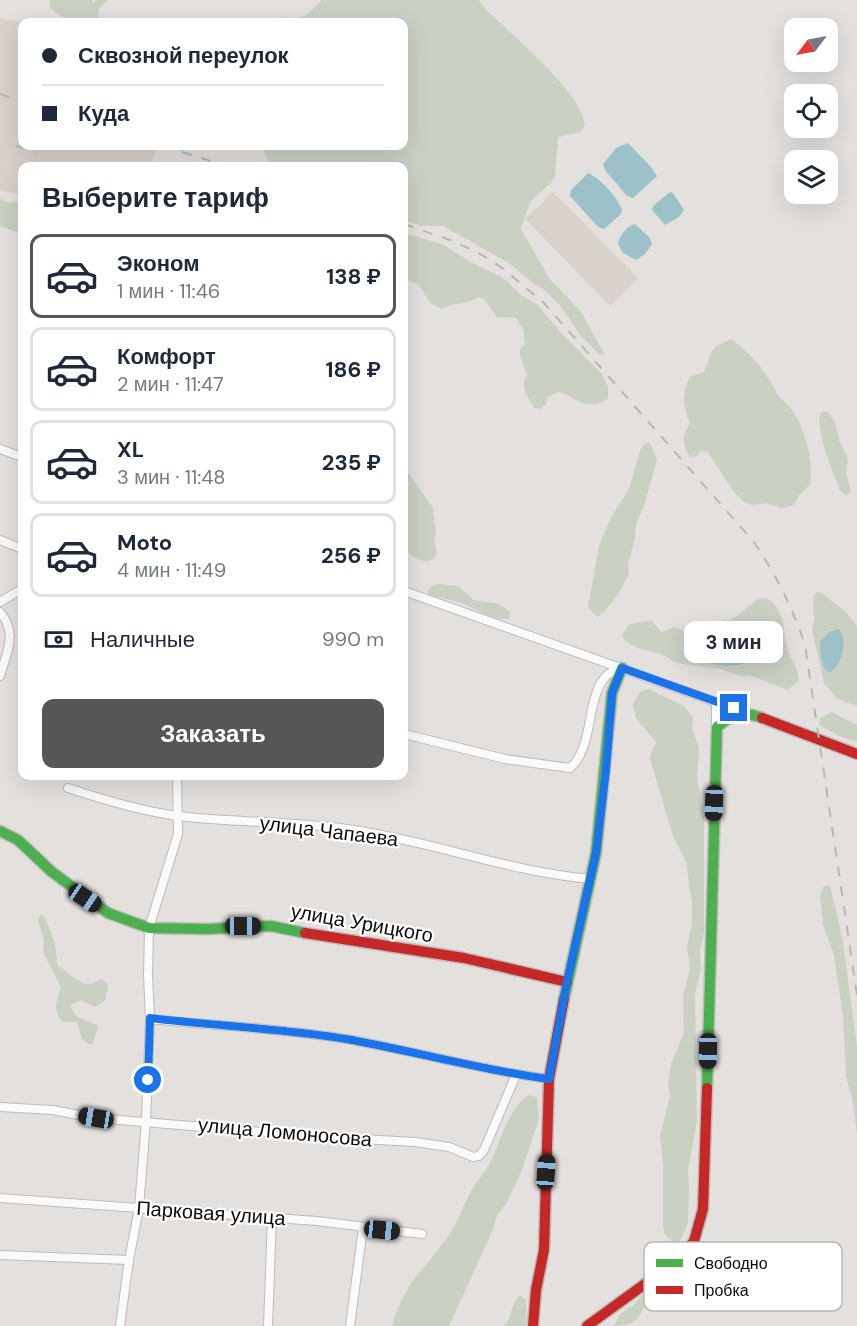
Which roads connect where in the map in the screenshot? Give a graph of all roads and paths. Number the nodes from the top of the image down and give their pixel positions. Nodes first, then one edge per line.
1 (0, 449) edge
2 (18, 456) edge
3 (0, 540) edge
4 (18, 547) edge
5 (18, 591) edge
6 (408, 592) edge
7 (0, 602) edge
8 (0, 612) edge
9 (622, 668) junction
10 (0, 676) edge
11 (716, 702) junction
12 (752, 714) junction
13 (716, 731) junction
14 (408, 735) edge
15 (857, 754) edge
16 (177, 780) edge
17 (68, 788) dead end
18 (178, 816) junction
19 (0, 831) edge
20 (590, 879) junction
21 (149, 927) junction
22 (567, 982) junction
23 (150, 1018) junction
24 (516, 1075) junction
25 (549, 1079) junction
26 (0, 1107) edge
27 (146, 1121) junction
28 (0, 1198) edge
29 (139, 1208) junction
30 (272, 1218) junction
31 (363, 1228) junction
32 (422, 1234) dead end
33 (694, 1242) edge
34 (0, 1255) edge
35 (129, 1260) junction
36 (644, 1285) edge
37 (120, 1326) edge
38 (268, 1326) edge
39 (350, 1326) edge
40 (533, 1326) edge
41 (587, 1326) edge

1 - 2 street
3 - 4 street
5 - 7 street
6 - 9 street
8 - 10 street
9 - 11 street
9 - 14 street
9 - 20 street
11 - 12 street
11 - 13 street
12 - 13 street
12 - 15 street
13 - 33 street
16 - 18 street
17 - 18 street, улица Чапаева
18 - 20 street, улица Чапаева
18 - 21 street
19 - 21 street, улица Урицкого
20 - 22 street
21 - 22 street, улица Урицкого
21 - 23 street
22 - 25 street
23 - 24 street
23 - 27 street
24 - 25 street
24 - 27 street, улица Ломоносова
25 - 40 street
26 - 27 street, улица Ломоносова
27 - 29 street
28 - 29 street, Парковая улица
29 - 30 street, Парковая улица
29 - 35 street
30 - 31 street, Парковая улица
30 - 38 street
31 - 32 street, Парковая улица
31 - 39 street
34 - 35 street
35 - 37 street
36 - 41 street

